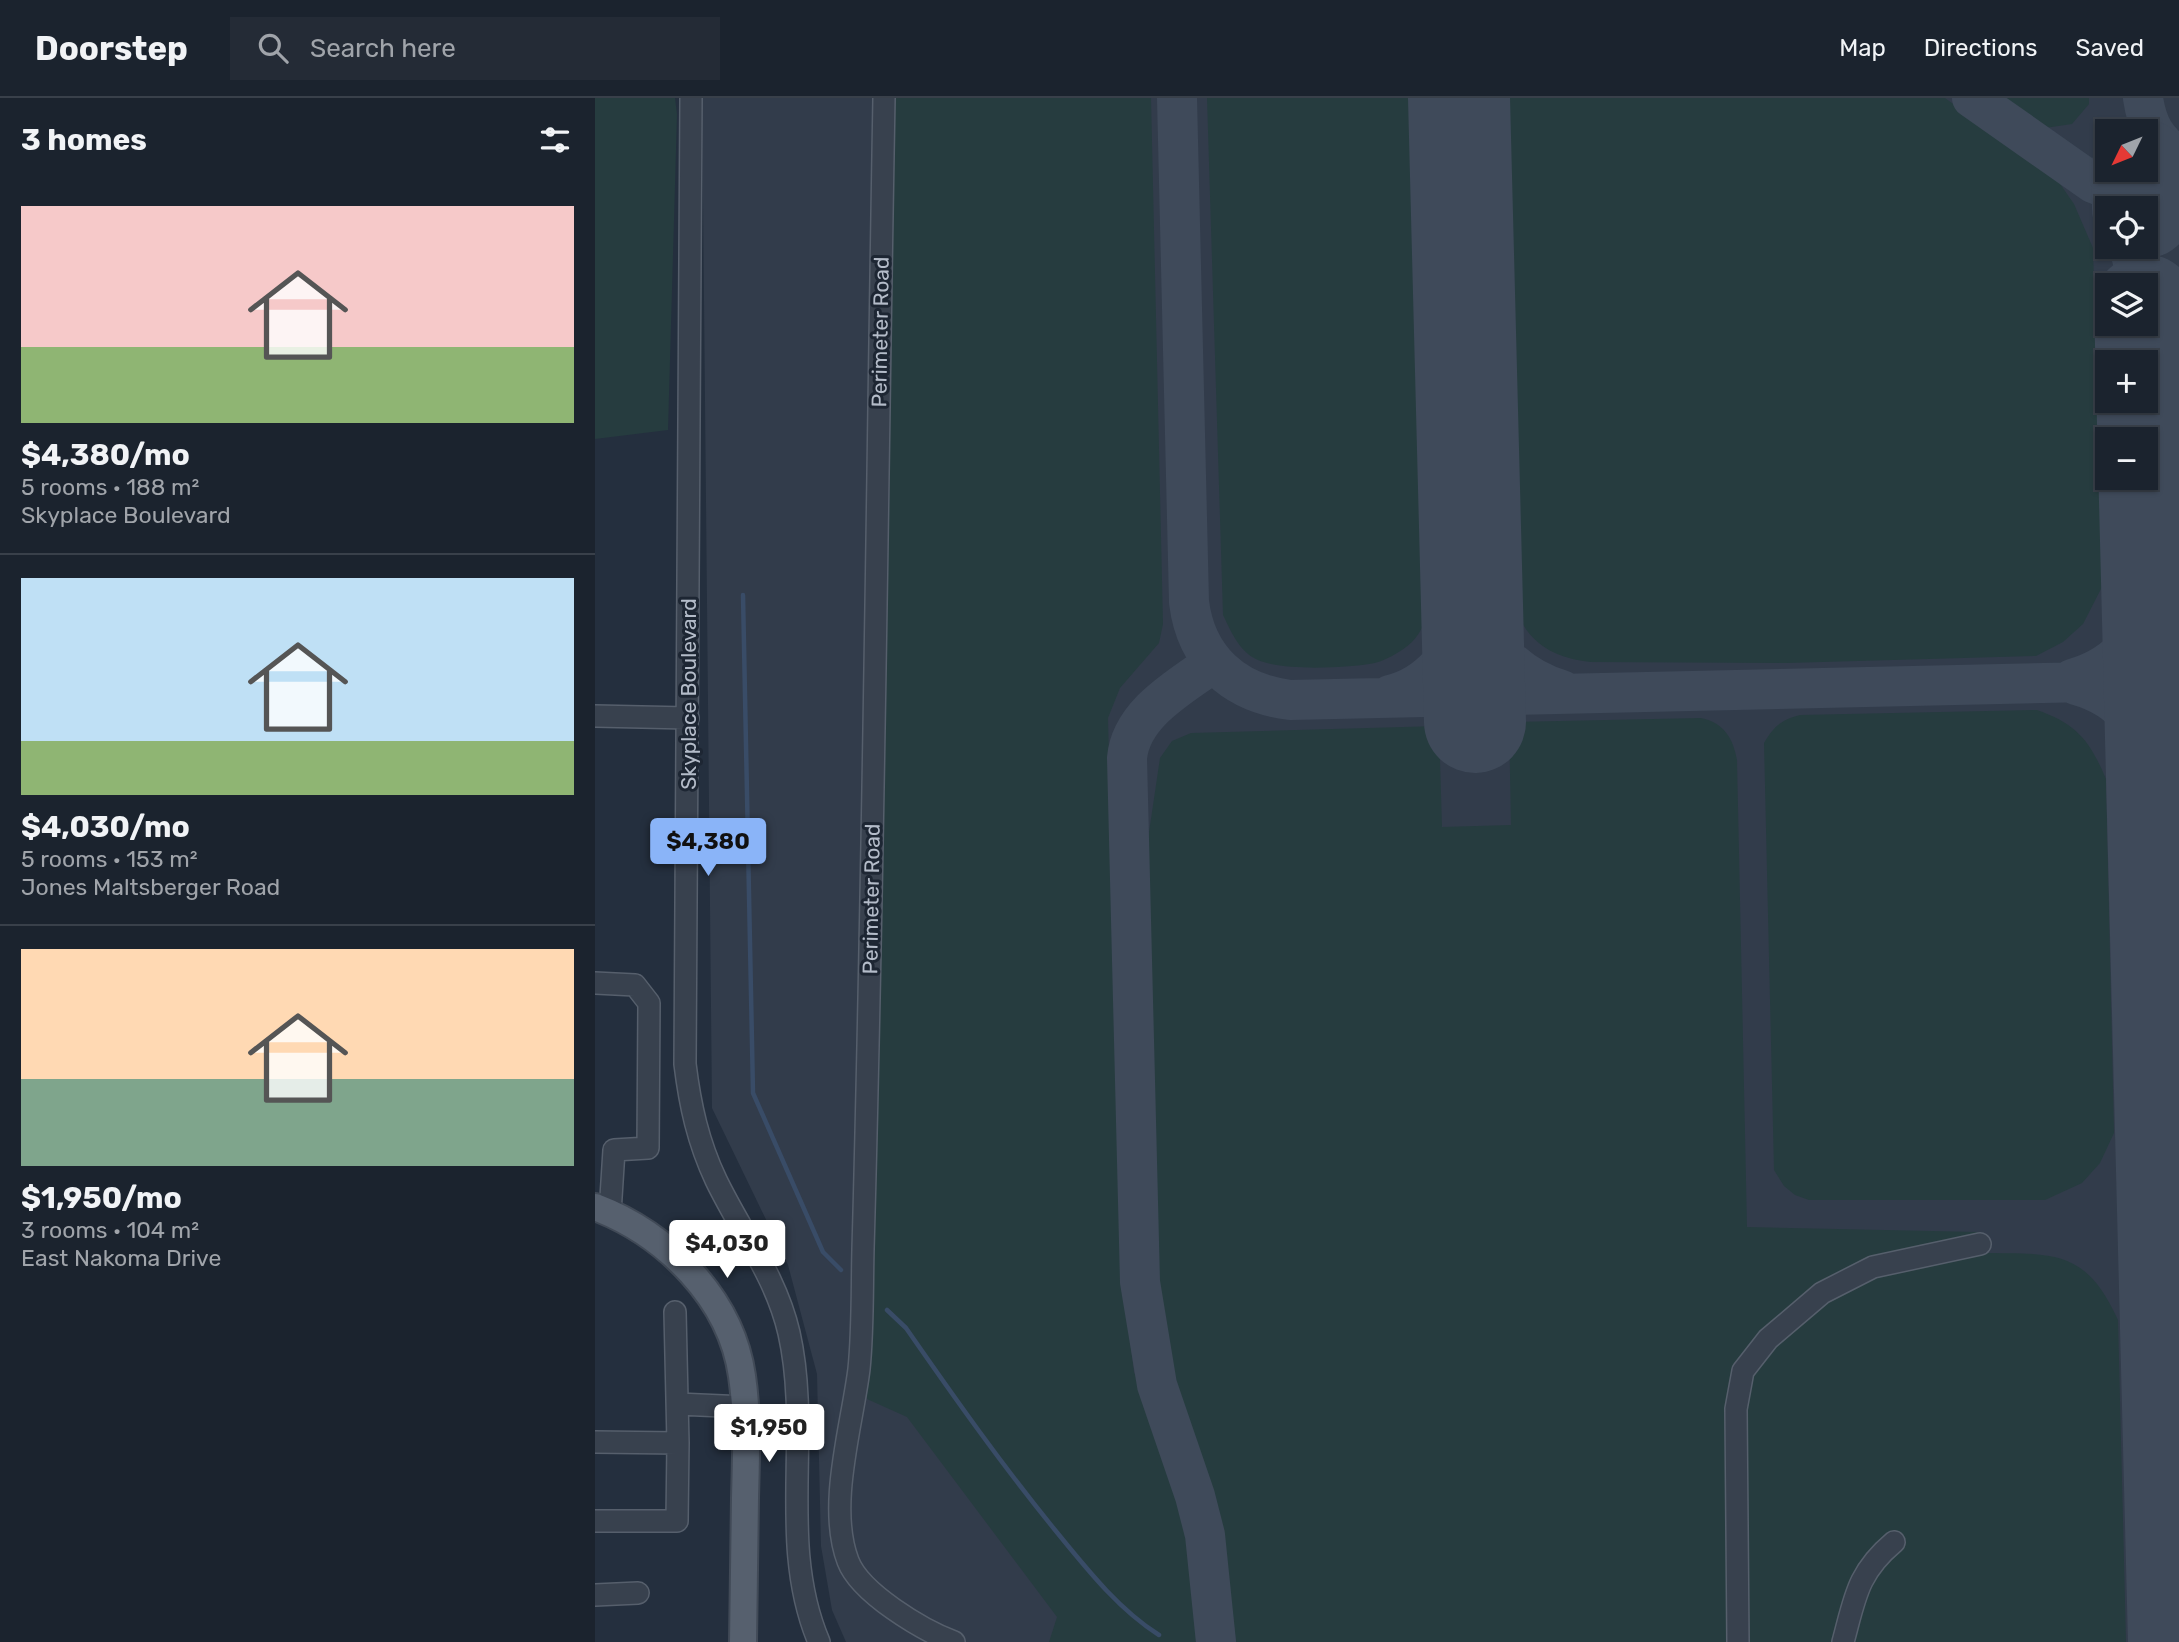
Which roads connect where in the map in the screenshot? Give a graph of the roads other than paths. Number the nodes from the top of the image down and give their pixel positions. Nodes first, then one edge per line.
1 (691, 98) edge
2 (882, 101) edge
3 (595, 716) edge
4 (688, 718) junction
5 (595, 983) edge
6 (685, 1060) junction
7 (649, 1061) junction
8 (604, 1150) edge
9 (603, 1210) edge
10 (1980, 1244) dead end
11 (675, 1312) dead end
12 (678, 1404) junction
13 (745, 1407) junction
14 (595, 1442) edge
15 (678, 1443) junction
16 (595, 1521) edge
17 (1894, 1542) dead end
18 (638, 1593) dead end
19 (595, 1595) edge
20 (743, 1642) edge
21 (819, 1642) edge
22 (954, 1642) edge
23 (1738, 1642) edge
24 (1843, 1642) edge

1 - 4 street, Skyplace Boulevard
2 - 22 street, Perimeter Road
3 - 4 street
4 - 6 street, Skyplace Boulevard
5 - 7 street
6 - 7 street
6 - 21 street, Skyplace Boulevard
7 - 8 street
8 - 9 street
9 - 13 main road
10 - 23 street
11 - 12 street
12 - 13 street
12 - 15 street
13 - 20 main road
14 - 15 street
15 - 16 street
17 - 24 street
18 - 19 street

